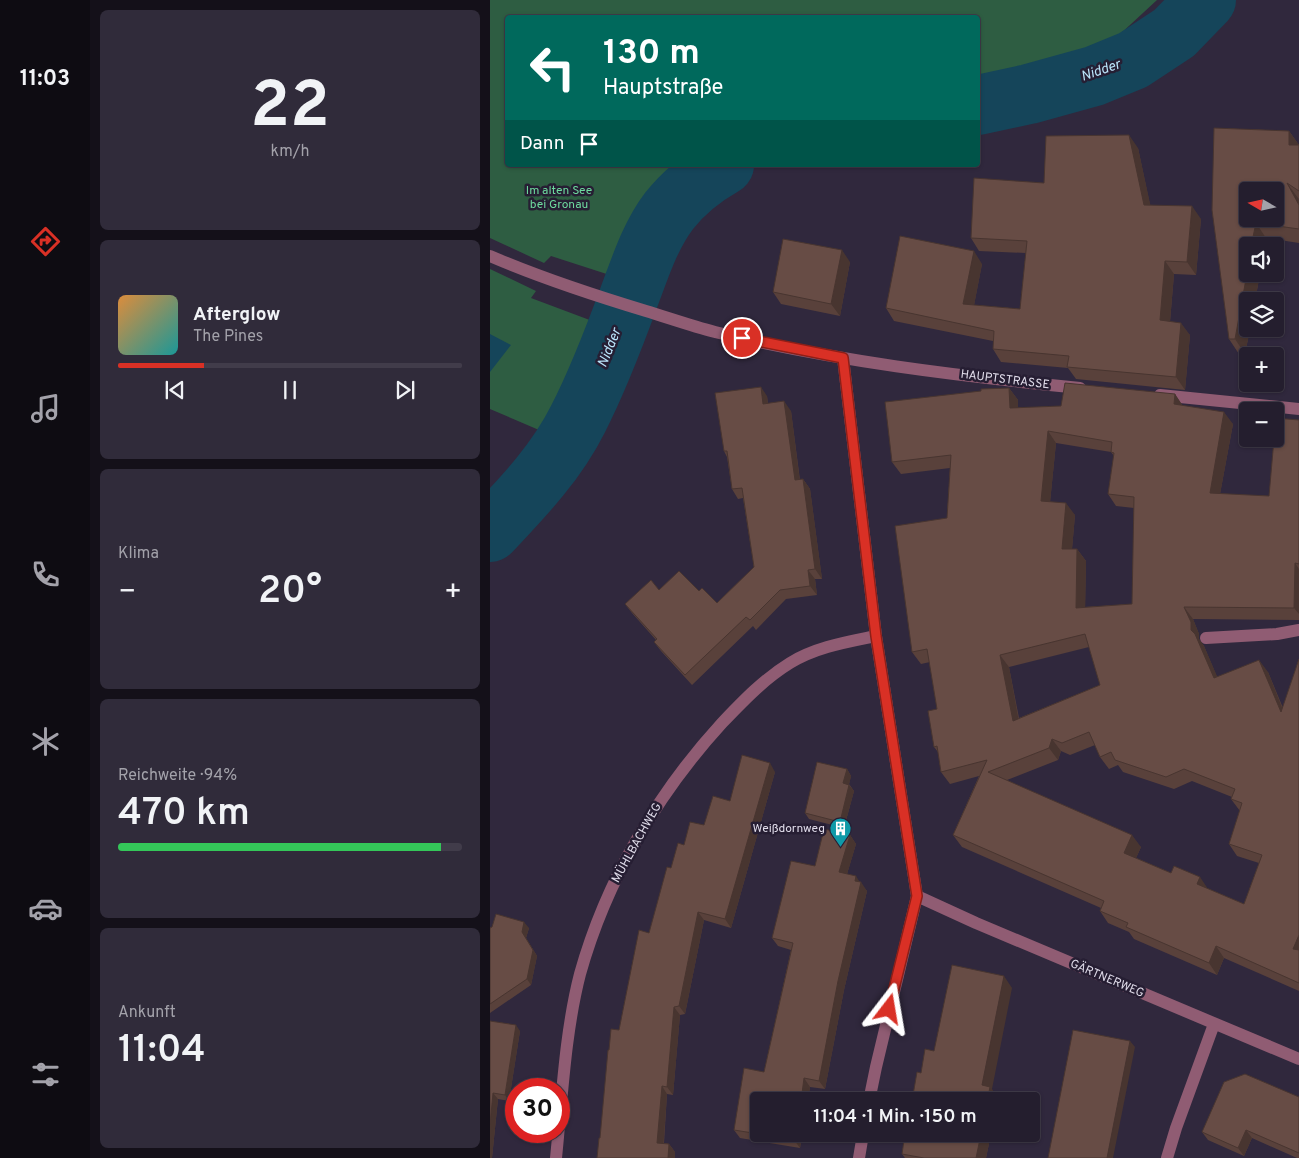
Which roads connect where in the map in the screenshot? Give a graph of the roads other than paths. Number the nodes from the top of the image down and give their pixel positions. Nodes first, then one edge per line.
1 (490, 256) edge
2 (843, 358) junction
3 (1095, 389) edge
4 (1144, 394) edge
5 (1299, 409) edge
6 (1299, 630) edge
7 (876, 636) junction
8 (1206, 638) dead end
9 (917, 896) junction
10 (1214, 1024) junction
11 (1299, 1060) edge
12 (871, 1092) edge
13 (862, 1142) edge
14 (556, 1158) edge
15 (859, 1158) edge
16 (1167, 1158) edge

1 - 2 street, HAUPTSTRASSE
2 - 3 street, HAUPTSTRASSE
2 - 7 street
4 - 5 street
6 - 8 street
7 - 9 street
7 - 14 street, MÜHLBACHWEG
9 - 10 street, GÄRTNERWEG
9 - 12 street
10 - 11 street, GÄRTNERWEG
10 - 16 street
13 - 15 street

